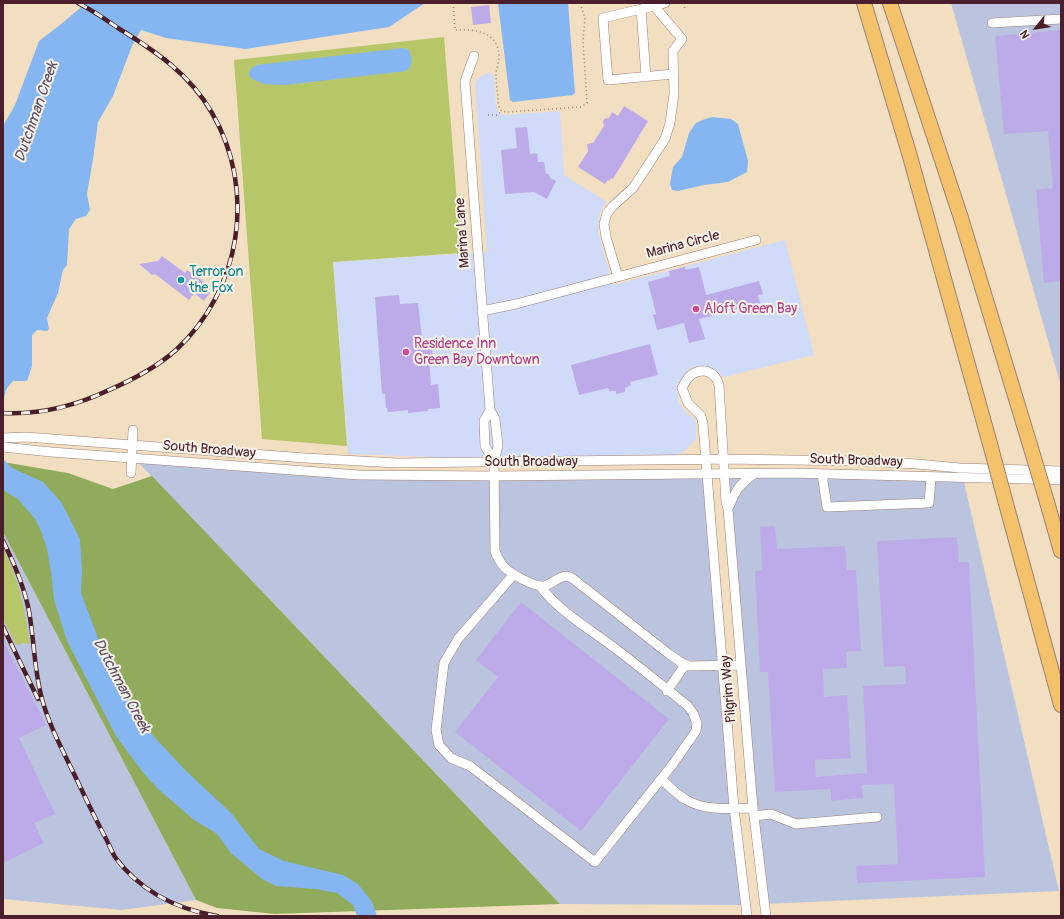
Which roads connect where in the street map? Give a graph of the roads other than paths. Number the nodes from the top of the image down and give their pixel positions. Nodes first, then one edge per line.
1 (665, 3) edge
2 (864, 3) edge
3 (890, 3) edge
4 (654, 6) junction
5 (641, 9) junction
6 (1061, 19) edge
7 (992, 23) dead end
8 (474, 56) dead end
9 (674, 74) junction
10 (646, 77) junction
11 (756, 240) dead end
12 (618, 277) junction
13 (482, 311) junction
14 (133, 430) dead end
15 (3, 438) edge
16 (132, 444) junction
17 (3, 447) edge
18 (131, 458) junction
19 (705, 459) junction
20 (724, 459) junction
21 (494, 462) junction
22 (1061, 471) edge
23 (131, 474) dead end
24 (724, 474) junction
25 (754, 474) junction
26 (822, 474) junction
27 (707, 475) junction
28 (494, 476) junction
29 (931, 477) junction
30 (1061, 480) edge
31 (728, 509) junction
32 (1061, 551) edge
33 (514, 574) junction
34 (540, 586) junction
35 (685, 665) junction
36 (722, 665) junction
37 (741, 665) junction
38 (1057, 672) edge
39 (667, 690) junction
40 (1061, 705) edge
41 (661, 779) junction
42 (734, 808) junction
43 (753, 812) junction
44 (877, 817) dead end
45 (747, 916) edge
46 (766, 916) edge

1 - 4 street
2 - 38 highway, bridge
3 - 32 highway, bridge
4 - 5 street
4 - 9 street
5 - 10 street
5 - 10 street
6 - 7 street
8 - 13 street, Marina Lane
9 - 10 street
9 - 12 street
11 - 12 street, Marina Circle
12 - 13 street, Marina Circle
13 - 21 street, Marina Lane
14 - 16 street
15 - 16 street, South Broadway
16 - 18 street
16 - 21 street, South Broadway
17 - 18 street, South Broadway
18 - 23 street
18 - 28 street, South Broadway
19 - 20 street, South Broadway
19 - 20 street, Pilgrim Way
19 - 21 street, South Broadway
19 - 27 street, Pilgrim Way
20 - 22 street, South Broadway
20 - 24 street, Pilgrim Way
21 - 28 street, Marina Lane
24 - 25 street, South Broadway
24 - 27 street, South Broadway
24 - 31 street, Pilgrim Way
25 - 26 street, South Broadway
25 - 31 street
26 - 29 street, South Broadway
26 - 29 street
27 - 28 street, South Broadway
27 - 36 street, Pilgrim Way
28 - 33 street, Marina Lane
29 - 30 street, South Broadway
31 - 37 street, Pilgrim Way
33 - 34 street, Marina Lane
33 - 41 street
34 - 35 street
34 - 39 street
35 - 36 street
35 - 39 street
36 - 37 street
36 - 42 street, Pilgrim Way
37 - 43 street, Pilgrim Way
38 - 40 highway
39 - 41 street
41 - 42 street
42 - 43 street
42 - 45 street, Pilgrim Way
43 - 44 street
43 - 46 street, Pilgrim Way

